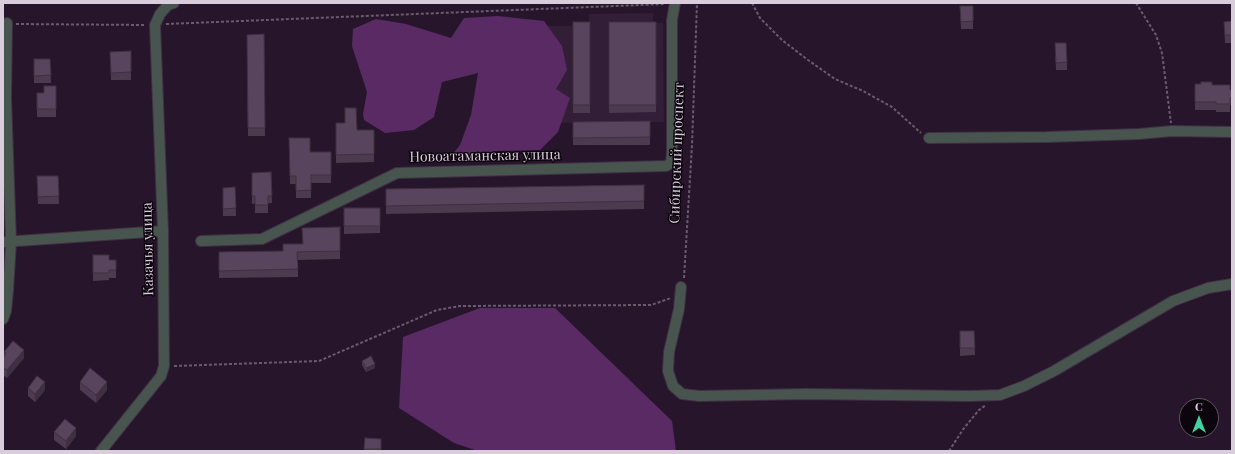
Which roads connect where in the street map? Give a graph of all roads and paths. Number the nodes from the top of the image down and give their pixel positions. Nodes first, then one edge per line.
1 (174, 3) edge
2 (675, 3) edge
3 (697, 3) edge
4 (752, 3) edge
5 (1136, 3) edge
6 (7, 24) joint
7 (156, 25) junction
8 (1172, 131) junction
9 (1232, 132) edge
10 (929, 138) joint
11 (666, 166) joint
12 (163, 231) junction
13 (201, 240) dead end
14 (7, 242) edge
15 (1232, 284) edge
16 (681, 287) junction
17 (3, 318) edge
18 (164, 366) junction
19 (1000, 395) junction
20 (101, 451) edge
21 (949, 451) edge

1 - 7 street
2 - 7 path
2 - 11 street, Сибирский проспект
3 - 16 path, Сибирский проспект
4 - 10 path
5 - 8 path
6 - 7 path
6 - 14 street
7 - 12 street, Казачья улица
8 - 9 street
8 - 10 street
11 - 13 street, Новоатаманская улица
12 - 14 street
12 - 18 street, Казачья улица
14 - 17 street
15 - 19 street
16 - 18 path
16 - 19 street
18 - 20 street, Казачья улица
19 - 21 path

